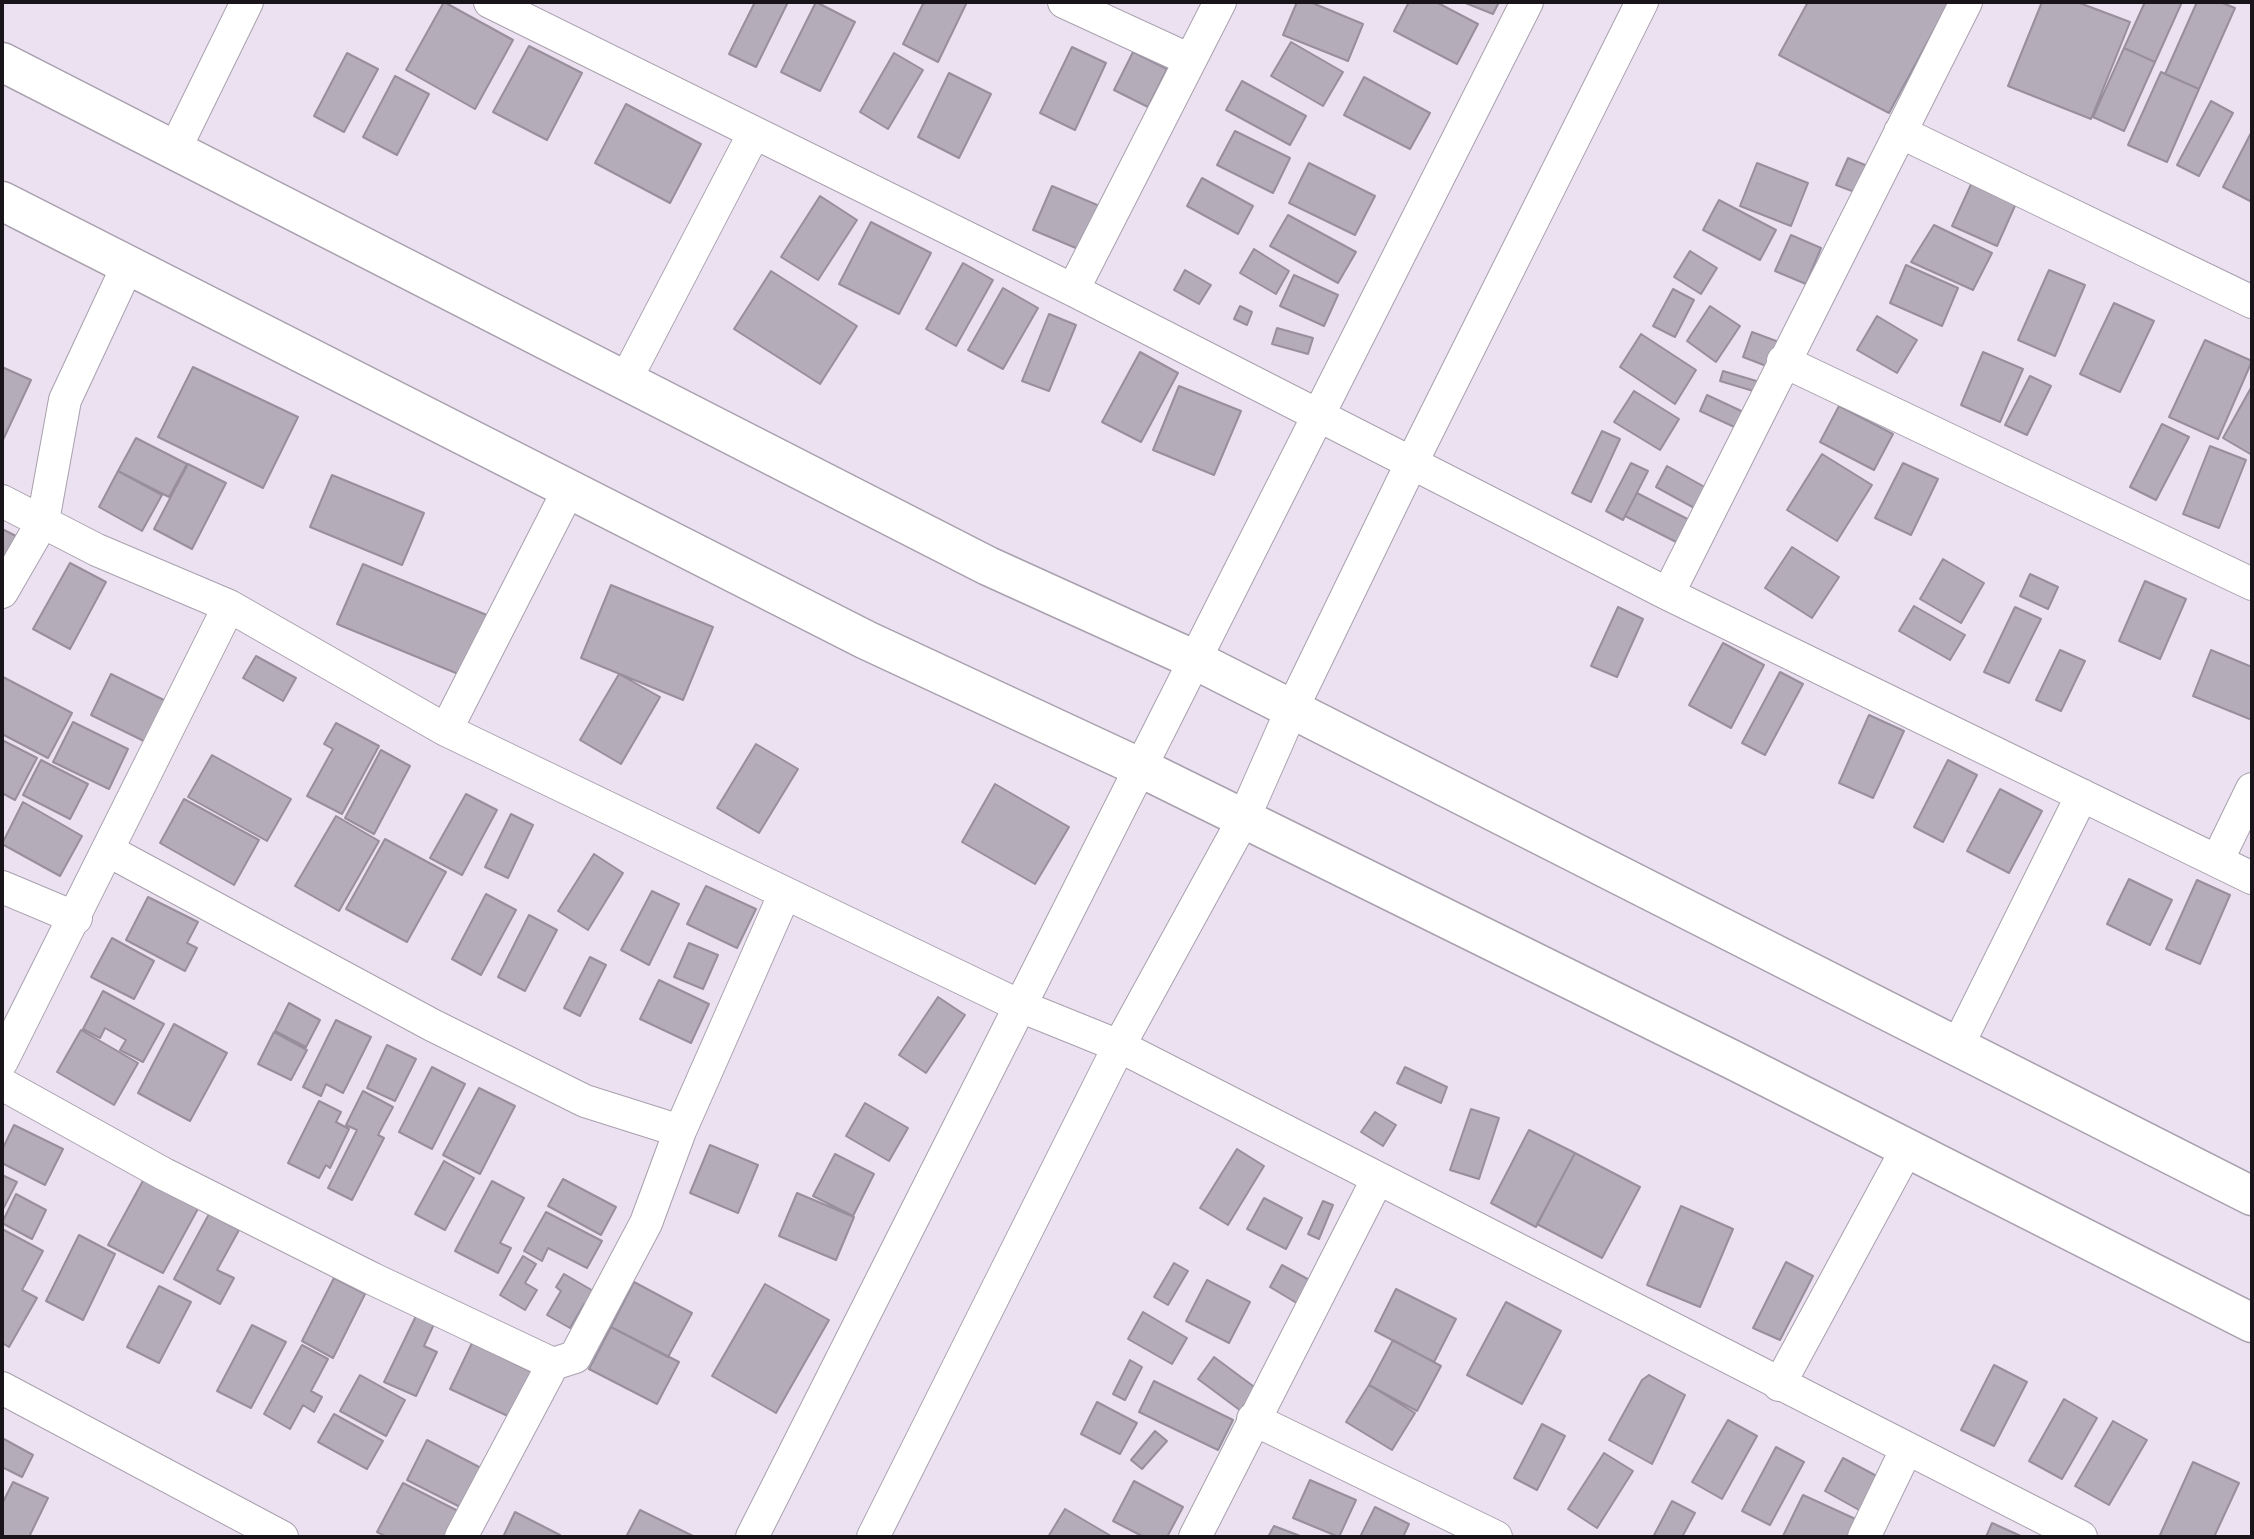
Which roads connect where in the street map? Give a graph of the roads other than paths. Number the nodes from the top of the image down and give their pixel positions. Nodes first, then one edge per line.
1 (247, 2) edge
2 (1064, 2) edge
3 (1220, 2) edge
4 (1527, 2) edge
5 (1642, 2) edge
6 (1966, 2) edge
7 (509, 6) edge
8 (1190, 60) junction
9 (2, 62) edge
10 (1900, 132) junction
11 (754, 135) junction
12 (175, 149) junction
13 (2, 201) edge
14 (128, 265) junction
15 (1073, 290) junction
16 (2252, 302) edge
17 (1783, 362) junction
18 (625, 380) junction
19 (1316, 417) junction
20 (1411, 464) junction
21 (569, 489) junction
22 (2, 501) edge
23 (43, 521) junction
24 (2252, 584) edge
25 (2, 592) edge
26 (1668, 594) junction
27 (229, 606) junction
28 (1192, 659) junction
29 (1292, 709) junction
30 (446, 730) junction
31 (1139, 767) junction
32 (2252, 789) edge
33 (2081, 795) junction
34 (1242, 820) junction
35 (108, 851) junction
36 (2217, 860) junction
37 (2252, 878) edge
38 (2, 887) edge
39 (785, 893) junction
40 (76, 918) junction
41 (1020, 1006) junction
42 (1119, 1046) junction
43 (1956, 1049) junction
44 (2, 1061) edge
45 (2, 1084) edge
46 (680, 1131) junction
47 (1908, 1147) junction
48 (1377, 1181) junction
49 (2252, 1196) edge
50 (2252, 1323) edge
51 (553, 1364) junction
52 (1779, 1385) junction
53 (2, 1388) edge
54 (1253, 1419) junction
55 (1906, 1450) junction
56 (282, 1537) edge
57 (461, 1537) edge
58 (752, 1537) edge
59 (873, 1537) edge
60 (1195, 1537) edge
61 (1496, 1537) edge
62 (1864, 1537) edge
63 (2081, 1537) edge

1 - 12 street
2 - 8 street
3 - 8 street
4 - 19 street
5 - 20 street
6 - 10 street
7 - 11 street
8 - 15 street
9 - 12 street
10 - 16 street
10 - 17 street
11 - 15 street
11 - 18 street
12 - 18 street
13 - 14 street
14 - 21 street
14 - 23 street
15 - 19 street
17 - 24 street
17 - 26 street
18 - 28 street
19 - 20 street
19 - 28 street
20 - 26 street
20 - 29 street
21 - 30 street
21 - 31 street
22 - 23 street
23 - 25 street
23 - 27 street
26 - 33 street
27 - 30 street
27 - 35 street
28 - 29 street
28 - 31 street
29 - 34 street
29 - 43 street
30 - 39 street
31 - 34 street
31 - 41 street
32 - 36 street
33 - 36 street
33 - 43 street
34 - 42 street
34 - 47 street
35 - 40 street
35 - 46 street
36 - 37 street
38 - 40 street
39 - 41 street
39 - 46 street
40 - 44 street
41 - 42 street
41 - 58 street
42 - 48 street
42 - 59 street
43 - 49 street
45 - 51 street
46 - 51 street
47 - 50 street
47 - 52 street
48 - 52 street
48 - 54 street
51 - 57 street
52 - 55 street
53 - 56 street
54 - 60 street
54 - 61 street
55 - 62 street
55 - 63 street

